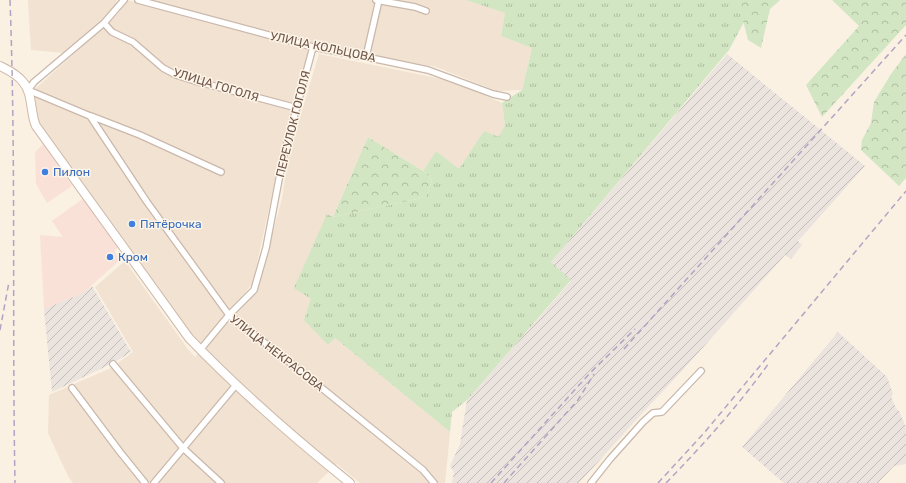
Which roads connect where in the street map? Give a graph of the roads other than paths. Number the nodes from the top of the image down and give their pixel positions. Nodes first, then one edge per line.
1 (124, 0) edge
2 (138, 0) edge
3 (378, 0) edge
4 (426, 11) dead end
5 (104, 23) junction
6 (313, 47) junction
7 (366, 57) junction
8 (0, 66) edge
9 (28, 90) junction
10 (507, 97) dead end
11 (296, 108) junction
12 (90, 116) junction
13 (221, 172) dead end
14 (229, 315) junction
15 (200, 350) junction
16 (113, 364) dead end
17 (701, 371) dead end
18 (236, 385) junction
19 (72, 388) dead end
20 (183, 448) junction
21 (145, 483) edge
22 (154, 483) edge
23 (221, 483) edge
24 (350, 483) edge
25 (434, 483) edge
26 (590, 483) edge

1 - 5 street
2 - 6 street, УЛИЦА КОЛЬЦОВА
3 - 4 street
3 - 7 street
5 - 9 street
5 - 11 street, УЛИЦА ГОГОЛЯ
6 - 7 street, УЛИЦА КОЛЬЦОВА
6 - 11 street, ПЕРЕУЛОК ГОГОЛЯ
7 - 10 street, УЛИЦА КОЛЬЦОВА
8 - 9 main road
9 - 12 street
9 - 15 main road
11 - 14 street, ПЕРЕУЛОК ГОГОЛЯ
12 - 13 street
12 - 14 street, УЛИЦА НЕКРАСОВА
14 - 15 street, ПЕРЕУЛОК ГОГОЛЯ
14 - 25 street, УЛИЦА НЕКРАСОВА
15 - 18 main road
16 - 20 street
17 - 26 street
18 - 20 street
18 - 24 main road
19 - 21 street
20 - 22 street
20 - 23 street

